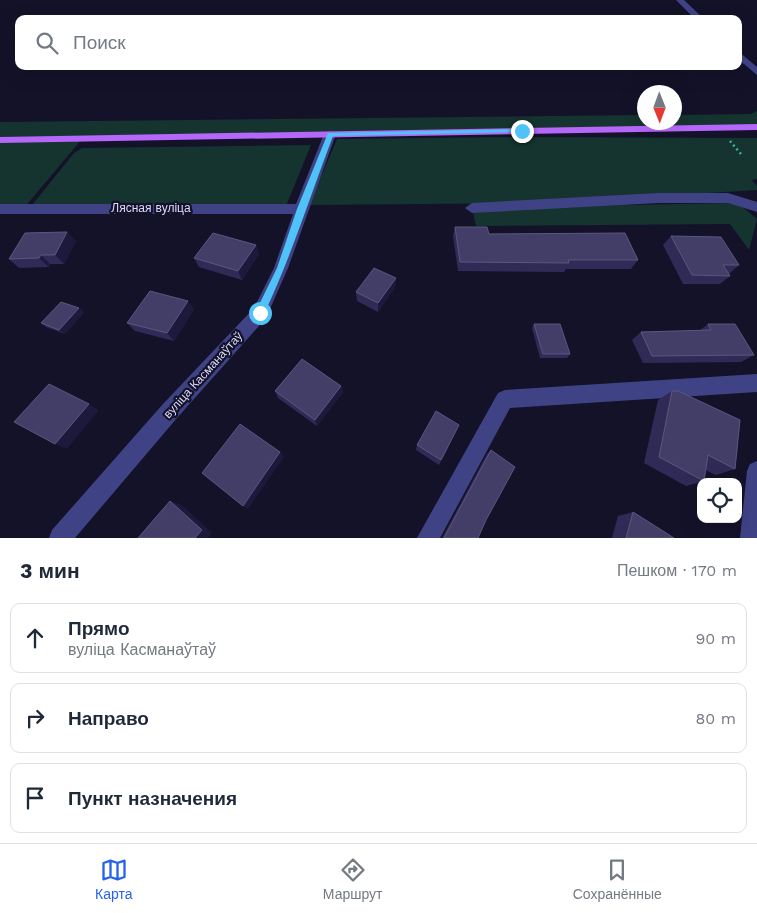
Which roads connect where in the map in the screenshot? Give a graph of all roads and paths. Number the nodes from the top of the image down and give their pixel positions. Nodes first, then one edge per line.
1 (680, 0) edge
2 (696, 15) edge
3 (742, 58) edge
4 (757, 72) edge
5 (757, 127) edge
6 (330, 134) junction
7 (0, 140) edge
8 (739, 141) dead end
9 (741, 154) dead end
10 (757, 207) edge
11 (0, 208) edge
12 (472, 208) dead end
13 (301, 209) junction
14 (757, 383) edge
15 (757, 471) edge
16 (60, 538) edge
17 (428, 538) edge
18 (751, 538) edge

1 - 2 street
3 - 4 street
5 - 6 main road
6 - 7 main road
6 - 13 street, вуліца Касманаўтаў
8 - 9 path
10 - 12 street
11 - 13 street, Лясная вуліца
13 - 16 street, вуліца Касманаўтаў
14 - 17 street
15 - 18 street

